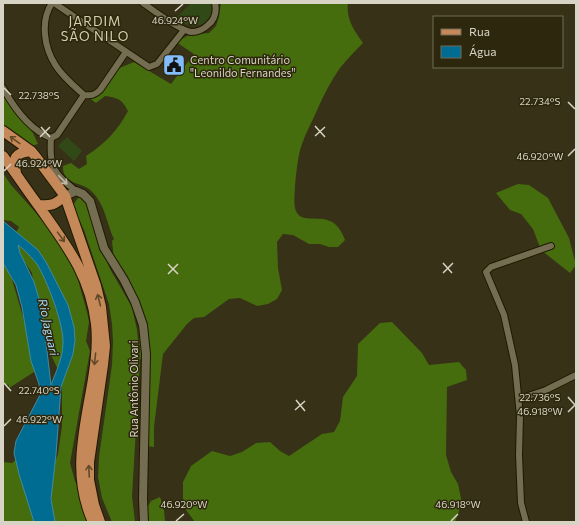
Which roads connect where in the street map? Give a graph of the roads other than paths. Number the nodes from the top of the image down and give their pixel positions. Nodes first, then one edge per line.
1 (53, 3) edge
2 (143, 3) edge
3 (215, 3) edge
4 (184, 30) junction
5 (126, 52) junction
6 (3, 88) edge
7 (84, 95) junction
8 (3, 131) edge
9 (51, 138) junction
10 (31, 151) junction
11 (3, 156) edge
12 (16, 173) junction
13 (76, 191) junction
14 (64, 196) junction
15 (38, 205) junction
16 (551, 246) dead end
17 (576, 374) edge
18 (519, 399) junction
19 (93, 522) edge
20 (100, 522) edge
21 (144, 522) edge
22 (526, 522) edge

1 - 5 street
1 - 7 street
2 - 4 street
3 - 4 street
4 - 5 street
5 - 7 street
6 - 9 street
7 - 9 street
10 -> 8 main road
9 -> 13 street
10 - 12 main road
10 - 14 main road
11 - 12 main road
12 - 15 main road
13 - 14 street
13 - 21 street, Rua Antônio Olivari
14 - 15 main road
20 -> 14 main road
15 -> 19 main road
16 - 18 street
17 - 18 street
18 - 22 street

